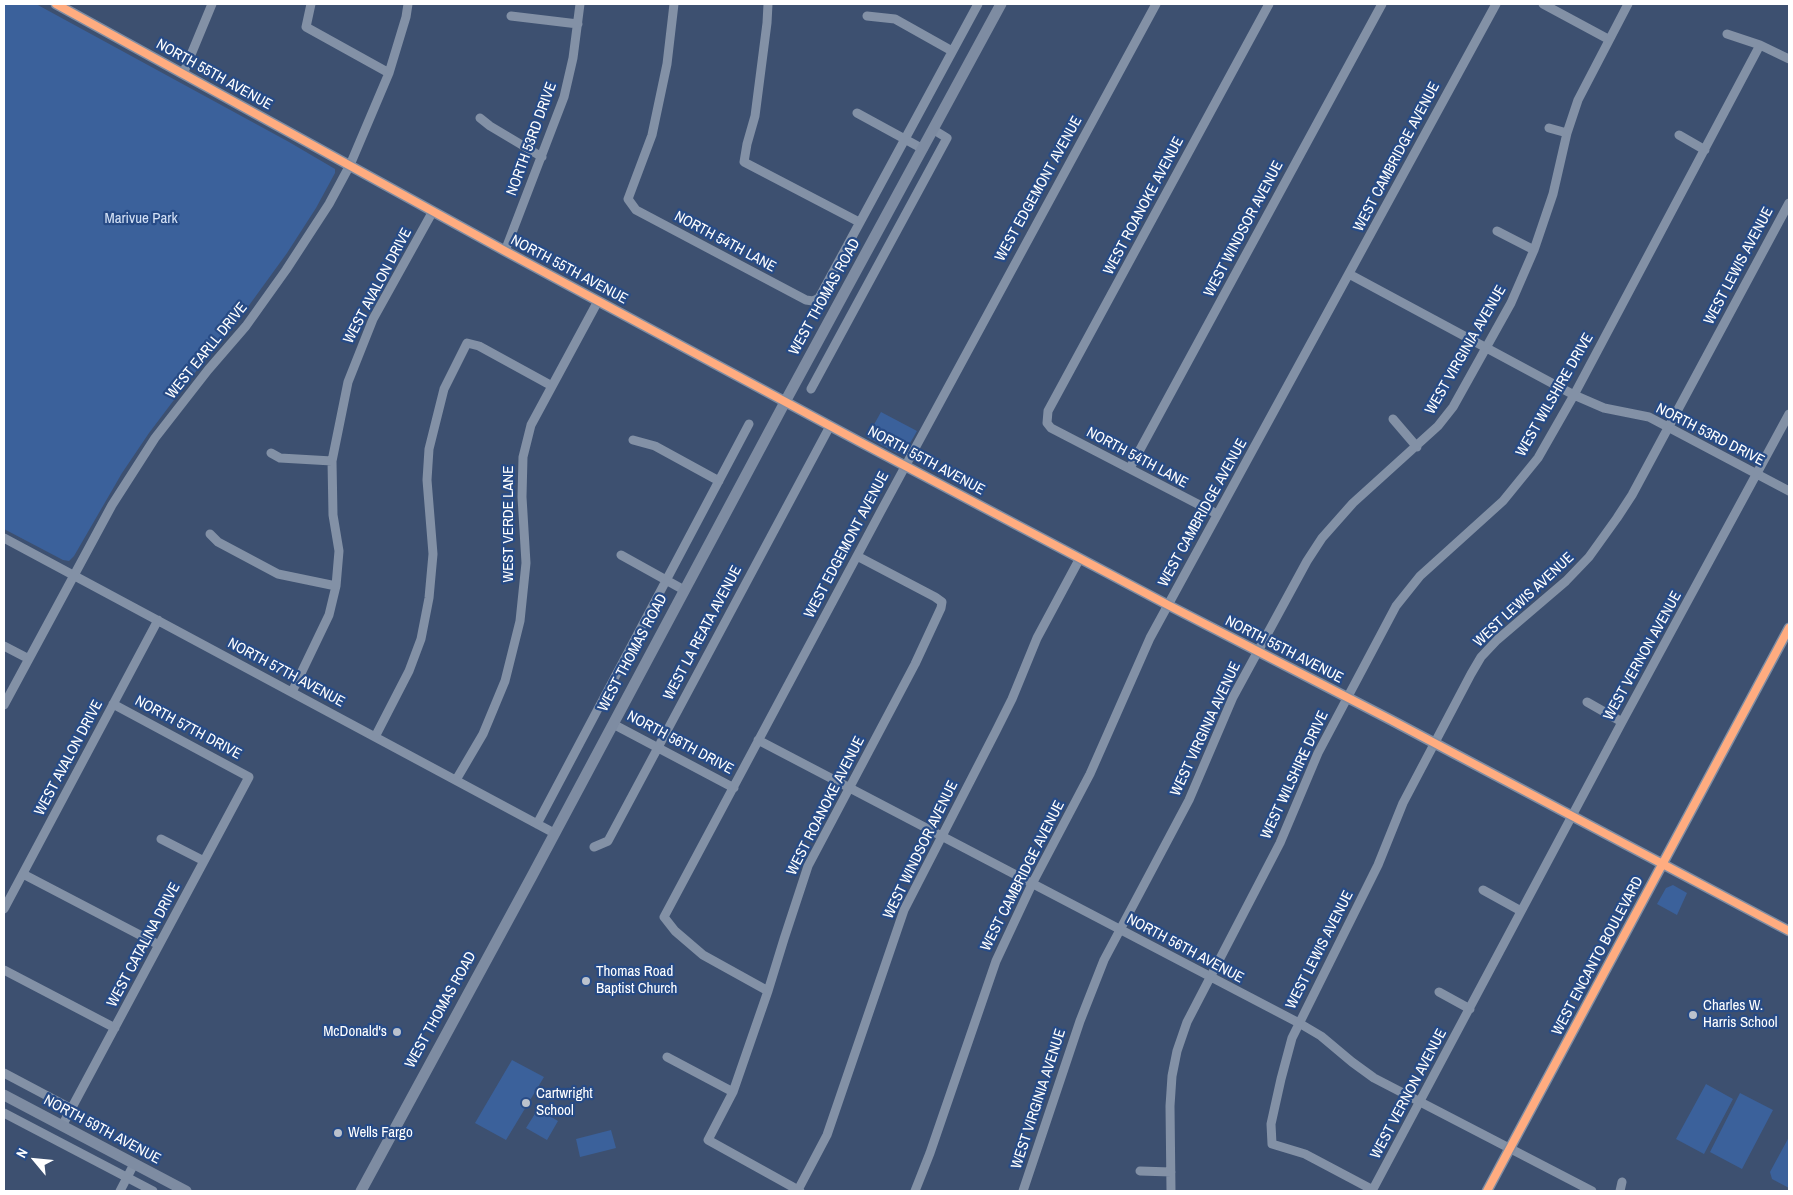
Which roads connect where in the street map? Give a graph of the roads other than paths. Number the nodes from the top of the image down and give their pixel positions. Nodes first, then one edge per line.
1 (56, 4) edge
2 (212, 4) edge
3 (311, 4) edge
4 (408, 4) edge
5 (580, 4) edge
6 (674, 4) edge
7 (768, 4) edge
8 (978, 4) edge
9 (1001, 4) edge
10 (1156, 4) edge
11 (1269, 4) edge
12 (1382, 4) edge
13 (1496, 4) edge
14 (1543, 4) edge
15 (1628, 4) edge
16 (511, 16) dead end
17 (867, 16) dead end
18 (578, 24) junction
19 (1727, 34) dead end
20 (1608, 38) junction
21 (1760, 45) junction
22 (952, 51) junction
23 (1789, 59) edge
24 (389, 73) junction
25 (183, 74) junction
26 (856, 113) dead end
27 (480, 118) dead end
28 (1549, 128) dead end
29 (934, 130) junction
30 (1567, 133) junction
31 (1679, 136) dead end
32 (905, 139) junction
33 (923, 149) junction
34 (1705, 150) junction
35 (542, 157) junction
36 (350, 165) junction
37 (1789, 203) edge
38 (433, 211) junction
39 (859, 222) junction
40 (1497, 231) dead end
41 (1534, 250) junction
42 (505, 251) junction
43 (1349, 274) junction
44 (598, 301) junction
45 (813, 301) joint
46 (819, 340) junction
47 (1486, 347) junction
48 (833, 348) junction
49 (552, 386) junction
50 (811, 389) dead end
51 (1574, 395) junction
52 (785, 402) junction
53 (1789, 414) edge
54 (1393, 419) dead end
55 (1047, 423) joint
56 (749, 424) dead end
57 (830, 426) junction
58 (1668, 428) junction
59 (633, 440) dead end
60 (1417, 447) junction
61 (271, 452) dead end
62 (332, 461) junction
63 (905, 466) junction
64 (1130, 468) junction
65 (1757, 474) junction
66 (719, 481) junction
67 (1789, 491) edge
68 (1217, 514) junction
69 (210, 534) dead end
70 (4, 538) edge
71 (621, 556) dead end
72 (857, 556) junction
73 (1080, 558) junction
74 (73, 575) junction
75 (666, 580) junction
76 (336, 586) junction
77 (684, 590) junction
78 (1168, 605) junction
79 (158, 620) junction
80 (1789, 628) edge
81 (4, 646) edge
82 (1258, 651) junction
83 (29, 659) junction
84 (292, 692) junction
85 (1348, 698) junction
86 (1586, 702) dead end
87 (113, 704) junction
88 (4, 705) edge
89 (1622, 722) junction
90 (613, 724) junction
91 (375, 736) junction
92 (758, 740) junction
93 (1435, 744) junction
94 (658, 747) junction
95 (249, 776) joint
96 (456, 780) junction
97 (734, 788) junction
98 (849, 788) junction
99 (1572, 816) junction
100 (536, 824) junction
101 (554, 833) junction
102 (941, 836) junction
103 (161, 839) dead end
104 (594, 847) dead end
105 (204, 862) junction
106 (1663, 865) junction
107 (22, 874) junction
108 (1032, 884) junction
109 (1483, 890) dead end
110 (4, 909) edge
111 (1522, 911) junction
112 (1120, 930) junction
113 (1789, 931) edge
114 (159, 945) junction
115 (4, 970) edge
116 (1210, 977) junction
117 (768, 991) junction
118 (1439, 992) dead end
119 (1470, 1009) junction
120 (1299, 1023) junction
121 (115, 1028) junction
122 (667, 1057) dead end
123 (4, 1073) edge
124 (733, 1092) junction
125 (4, 1095) edge
126 (1420, 1102) junction
127 (72, 1109) junction
128 (4, 1113) edge
129 (62, 1126) junction
130 (1510, 1149) junction
131 (134, 1164) junction
132 (1140, 1172) dead end
133 (1171, 1172) junction
134 (127, 1177) junction
135 (120, 1191) edge
136 (153, 1191) edge
137 (186, 1191) edge
138 (361, 1191) edge
139 (799, 1191) edge
140 (915, 1191) edge
141 (1023, 1191) edge
142 (1171, 1191) edge
143 (1373, 1191) edge
144 (1487, 1191) edge
145 (1592, 1191) edge

1 - 25 street, NORTH 55TH AVENUE
2 - 25 street
3 - 24 street
4 - 24 street, WEST EARLL DRIVE
5 - 18 street, NORTH 53RD DRIVE
6 - 45 street, NORTH 54TH LANE
7 - 39 street
8 - 22 street, WEST THOMAS ROAD
9 - 29 street, WEST THOMAS ROAD
10 - 63 street, WEST EDGEMONT AVENUE
11 - 55 street, WEST ROANOKE AVENUE
12 - 64 street, WEST WINDSOR AVENUE
13 - 43 street, WEST CAMBRIDGE AVENUE
14 - 20 street
15 - 20 street, WEST VIRGINIA AVENUE
16 - 18 street
17 - 22 street
18 - 35 street, NORTH 53RD DRIVE
19 - 21 street
20 - 30 street, WEST VIRGINIA AVENUE
21 - 23 street
21 - 34 street, WEST WILSHIRE DRIVE
22 - 32 street, WEST THOMAS ROAD
24 - 36 street, WEST EARLL DRIVE
25 - 36 street, NORTH 55TH AVENUE
26 - 32 street
27 - 35 street
28 - 30 street
29 - 33 street, WEST THOMAS ROAD
29 - 48 street, WEST THOMAS ROAD
30 - 41 street, WEST VIRGINIA AVENUE
31 - 34 street
32 - 33 street
32 - 39 street, WEST THOMAS ROAD
33 - 46 street, WEST THOMAS ROAD
34 - 51 street, WEST WILSHIRE DRIVE
35 - 42 street, NORTH 53RD DRIVE
36 - 38 street, NORTH 55TH AVENUE
36 - 74 street, WEST EARLL DRIVE
37 - 58 street, WEST LEWIS AVENUE
38 - 42 street, NORTH 55TH AVENUE
38 - 62 street, WEST AVALON DRIVE
39 - 45 street, WEST THOMAS ROAD
40 - 41 street
41 - 47 street, WEST VIRGINIA AVENUE
42 - 44 street, NORTH 55TH AVENUE
43 - 47 street, NORTH 53RD DRIVE
43 - 68 street, WEST CAMBRIDGE AVENUE
44 - 49 street, WEST VERDE LANE
44 - 52 street, NORTH 55TH AVENUE
46 - 48 street
46 - 52 street, WEST THOMAS ROAD
47 - 51 street, NORTH 53RD DRIVE
47 - 60 street, WEST VIRGINIA AVENUE
48 - 50 street, WEST THOMAS ROAD
49 - 91 street
49 - 96 street, WEST VERDE LANE
51 - 58 street, NORTH 53RD DRIVE
51 - 85 street, WEST WILSHIRE DRIVE
52 - 57 street, NORTH 55TH AVENUE
52 - 77 street, WEST THOMAS ROAD
53 - 65 street, WEST VERNON AVENUE
54 - 60 street
55 - 64 street, NORTH 54TH LANE
56 - 66 street, WEST THOMAS ROAD
57 - 63 street, NORTH 55TH AVENUE
57 - 94 street, WEST LA REATA AVENUE
58 - 65 street, NORTH 53RD DRIVE
58 - 93 street, WEST LEWIS AVENUE
59 - 66 street
60 - 82 street, WEST VIRGINIA AVENUE
61 - 62 street
62 - 76 street, WEST AVALON DRIVE
63 - 72 street, WEST EDGEMONT AVENUE
63 - 73 street, NORTH 55TH AVENUE
64 - 68 street, NORTH 54TH LANE
65 - 67 street, NORTH 53RD DRIVE
65 - 89 street, WEST VERNON AVENUE
66 - 75 street, WEST THOMAS ROAD
68 - 78 street, WEST CAMBRIDGE AVENUE
69 - 76 street
70 - 74 street, NORTH 57TH AVENUE
71 - 75 street
72 - 92 street, WEST EDGEMONT AVENUE
72 - 98 street, WEST ROANOKE AVENUE
73 - 78 street, NORTH 55TH AVENUE
73 - 102 street, WEST WINDSOR AVENUE
74 - 79 street, NORTH 57TH AVENUE
74 - 83 street, WEST EARLL DRIVE
75 - 77 street
75 - 100 street, WEST THOMAS ROAD
76 - 84 street, WEST AVALON DRIVE
77 - 90 street, WEST THOMAS ROAD
78 - 82 street, NORTH 55TH AVENUE
78 - 108 street, WEST CAMBRIDGE AVENUE
79 - 84 street, NORTH 57TH AVENUE
79 - 87 street, WEST AVALON DRIVE
80 - 106 street, WEST ENCANTO BOULEVARD
81 - 83 street
82 - 85 street, NORTH 55TH AVENUE
82 - 112 street, WEST VIRGINIA AVENUE
83 - 88 street, WEST EARLL DRIVE
84 - 91 street, NORTH 57TH AVENUE
85 - 93 street, NORTH 55TH AVENUE
85 - 116 street, WEST WILSHIRE DRIVE
86 - 89 street
87 - 95 street, NORTH 57TH DRIVE
87 - 107 street, WEST AVALON DRIVE
89 - 99 street, WEST VERNON AVENUE
90 - 94 street, NORTH 56TH DRIVE
90 - 101 street, WEST THOMAS ROAD
91 - 96 street, NORTH 57TH AVENUE
92 - 97 street, WEST EDGEMONT AVENUE
92 - 98 street, NORTH 56TH AVENUE
93 - 99 street, NORTH 55TH AVENUE
93 - 120 street, WEST LEWIS AVENUE
94 - 97 street, NORTH 56TH DRIVE
94 - 104 street, WEST LA REATA AVENUE
95 - 105 street, WEST CATALINA DRIVE
96 - 100 street, NORTH 57TH AVENUE
97 - 117 street, WEST EDGEMONT AVENUE
98 - 102 street, NORTH 56TH AVENUE
98 - 117 street, WEST ROANOKE AVENUE
99 - 106 street, NORTH 55TH AVENUE
99 - 111 street, WEST VERNON AVENUE
100 - 101 street, NORTH 57TH AVENUE
101 - 138 street, WEST THOMAS ROAD
102 - 108 street, NORTH 56TH AVENUE
102 - 139 street, WEST WINDSOR AVENUE
103 - 105 street
105 - 114 street, WEST CATALINA DRIVE
106 - 113 street, NORTH 55TH AVENUE
106 - 130 street, WEST ENCANTO BOULEVARD
107 - 110 street, WEST AVALON DRIVE
107 - 114 street
108 - 112 street, NORTH 56TH AVENUE
108 - 140 street, WEST CAMBRIDGE AVENUE
109 - 111 street
111 - 119 street, WEST VERNON AVENUE
112 - 116 street, NORTH 56TH AVENUE
112 - 141 street, WEST VIRGINIA AVENUE
114 - 121 street, WEST CATALINA DRIVE
115 - 121 street
116 - 120 street, NORTH 56TH AVENUE
116 - 133 street, WEST WILSHIRE DRIVE
117 - 124 street, WEST ROANOKE AVENUE
118 - 119 street
119 - 126 street, WEST VERNON AVENUE
120 - 126 street, NORTH 56TH AVENUE
120 - 143 street, WEST LEWIS AVENUE
121 - 127 street, WEST CATALINA DRIVE
122 - 124 street
123 - 127 street, NORTH 59TH AVENUE
124 - 139 street, WEST ROANOKE AVENUE
125 - 129 street, NORTH 59TH AVENUE
126 - 130 street, NORTH 56TH AVENUE
126 - 143 street, WEST VERNON AVENUE
127 - 129 street, WEST CATALINA DRIVE
128 - 134 street, NORTH 59TH AVENUE
129 - 131 street, NORTH 59TH AVENUE
130 - 144 street, WEST ENCANTO BOULEVARD
130 - 145 street, NORTH 56TH AVENUE
131 - 134 street
131 - 137 street, NORTH 59TH AVENUE
132 - 133 street
133 - 142 street, WEST WILSHIRE DRIVE
134 - 135 street
134 - 136 street, NORTH 59TH AVENUE

